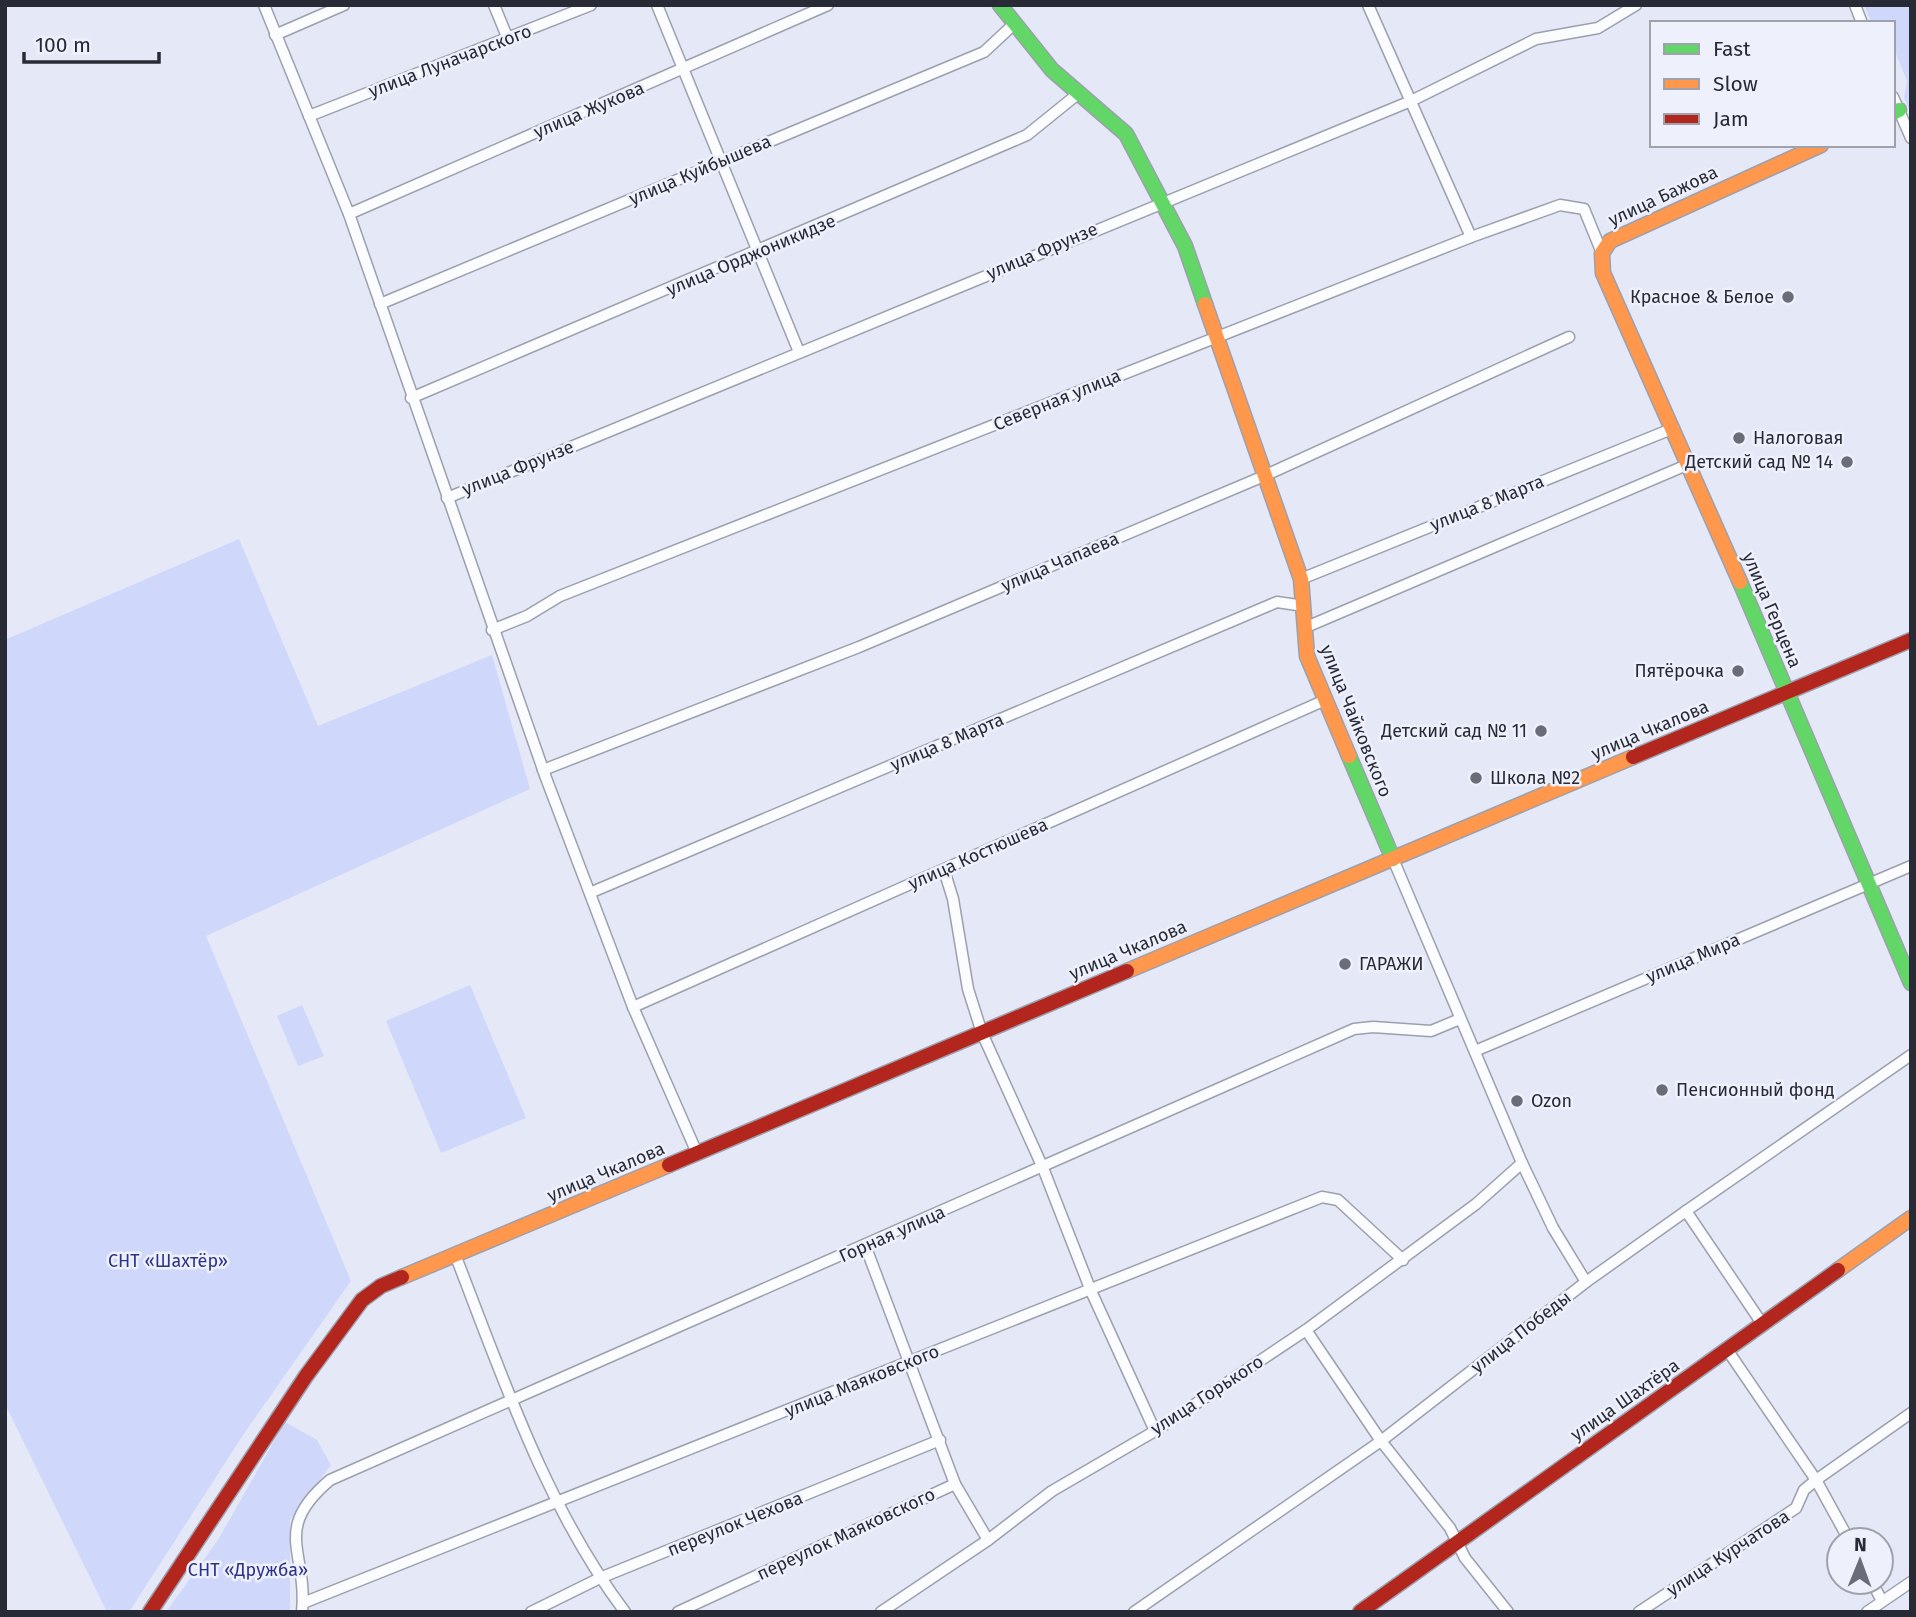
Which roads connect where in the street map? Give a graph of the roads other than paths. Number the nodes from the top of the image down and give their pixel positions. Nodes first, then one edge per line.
1 (264, 5) edge
2 (344, 5) edge
3 (494, 5) edge
4 (591, 5) edge
5 (657, 5) edge
6 (828, 5) edge
7 (1000, 5) edge
8 (1368, 5) edge
9 (1636, 5) edge
10 (1013, 25) junction
11 (275, 34) junction
12 (508, 39) junction
13 (683, 69) junction
14 (1079, 93) junction
15 (1410, 101) junction
16 (1895, 107) edge
17 (309, 116) junction
18 (1911, 138) edge
19 (1817, 147) edge
20 (722, 160) junction
21 (1163, 200) junction
22 (349, 214) junction
23 (1471, 237) junction
24 (759, 253) junction
25 (1602, 253) junction
26 (380, 304) junction
27 (1215, 337) junction
28 (1569, 337) dead end
29 (799, 352) junction
30 (411, 398) junction
31 (1674, 428) junction
32 (1689, 464) junction
33 (1264, 476) junction
34 (447, 498) junction
35 (1301, 579) junction
36 (1304, 606) junction
37 (1304, 628) junction
38 (492, 630) junction
39 (1911, 640) edge
40 (1786, 693) junction
41 (1323, 701) junction
42 (543, 769) junction
43 (1393, 859) junction
44 (1911, 866) edge
45 (944, 870) junction
46 (1868, 884) junction
47 (592, 892) junction
48 (1911, 983) edge
49 (634, 1007) junction
50 (1460, 1019) junction
51 (982, 1033) junction
52 (1475, 1051) junction
53 (1911, 1055) edge
54 (697, 1153) junction
55 (1522, 1163) junction
56 (1044, 1168) junction
57 (1686, 1211) junction
58 (1911, 1218) edge
59 (865, 1245) junction
60 (456, 1257) junction
61 (1403, 1260) junction
62 (1586, 1282) junction
63 (1091, 1291) junction
64 (1763, 1325) junction
65 (1306, 1330) junction
66 (1728, 1351) junction
67 (912, 1362) junction
68 (512, 1401) junction
69 (1911, 1413) edge
70 (1155, 1431) junction
71 (940, 1440) junction
72 (1381, 1441) junction
73 (1816, 1480) junction
74 (956, 1484) junction
75 (558, 1502) junction
76 (1841, 1526) edge
77 (988, 1540) junction
78 (1457, 1543) junction
79 (600, 1578) junction
80 (1911, 1582) edge
81 (1879, 1596) edge
82 (1882, 1601) junction
83 (303, 1607) edge
84 (150, 1612) edge
85 (531, 1612) edge
86 (625, 1612) edge
87 (678, 1612) edge
88 (881, 1612) edge
89 (1134, 1612) edge
90 (1360, 1612) edge
91 (1508, 1612) edge
92 (1639, 1612) edge
93 (1867, 1612) edge

1 - 11 street
2 - 11 street
3 - 12 street
4 - 12 street, улица Луначарского
5 - 13 street
6 - 13 street, улица Жукова
7 - 10 street, улица Чайковского
8 - 15 street
9 - 15 street, улица Фрунзе
10 - 14 street, улица Чайковского
10 - 20 street, улица Куйбышева
11 - 17 street
12 - 17 street, улица Луначарского
13 - 20 street
13 - 22 street, улица Жукова
14 - 21 street, улица Чайковского
14 - 24 street, улица Орджоникидзе
15 - 21 street, улица Фрунзе
15 - 23 street
16 - 18 street
17 - 22 street
19 - 25 street, улица Бажова
20 - 24 street
20 - 26 street, улица Куйбышева
21 - 27 street, улица Чайковского
21 - 29 street, улица Фрунзе
22 - 26 street
23 - 25 street, Северная улица
23 - 27 street, Северная улица
24 - 29 street
24 - 30 street, улица Орджоникидзе
25 - 31 street, улица Герцена
26 - 30 street
27 - 33 street, улица Чайковского
27 - 38 street, Северная улица
28 - 33 street, улица Чапаева
29 - 34 street, улица Фрунзе
30 - 34 street
31 - 32 street, улица Герцена
31 - 35 street, улица 8 Марта
32 - 37 street
32 - 40 street, улица Герцена
33 - 35 street, улица Чайковского
33 - 42 street, улица Чапаева
34 - 38 street
35 - 36 street, улица Чайковского
36 - 37 street, улица Чайковского
36 - 47 street, улица 8 Марта
37 - 41 street, улица Чайковского
38 - 42 street
39 - 40 street, улица Чкалова
40 - 43 street, улица Чкалова
40 - 46 street, улица Герцена
41 - 43 street, улица Чайковского
41 - 45 street, улица Костюшева
42 - 47 street
43 - 50 street, улица Чайковского
43 - 51 street, улица Чкалова
44 - 46 street, улица Мира
45 - 49 street, улица Костюшева
45 - 51 street
46 - 48 street, улица Герцена
46 - 52 street, улица Мира
47 - 49 street
49 - 54 street
50 - 52 street, улица Чайковского
50 - 56 street, Горная улица
51 - 54 street, улица Чкалова
51 - 56 street
52 - 55 street, улица Чайковского
53 - 57 street, улица Победы
54 - 60 street, улица Чкалова
55 - 61 street, улица Горького
55 - 62 street, улица Чайковского
56 - 59 street, Горная улица
56 - 63 street
57 - 62 street, улица Победы
57 - 64 street
58 - 64 street, улица Шахтёра
59 - 67 street
59 - 68 street, Горная улица
60 - 68 street
60 - 84 street, улица Чкалова
61 - 63 street, улица Маяковского
61 - 65 street, улица Горького
62 - 72 street, улица Победы
63 - 67 street, улица Маяковского
63 - 70 street
64 - 66 street, улица Шахтёра
65 - 70 street, улица Горького
65 - 72 street
66 - 73 street
66 - 78 street, улица Шахтёра
67 - 71 street
67 - 75 street, улица Маяковского
68 - 75 street
68 - 83 street, Горная улица
69 - 73 street, улица Курчатова
70 - 77 street, улица Горького
71 - 74 street
71 - 79 street, переулок Чехова
72 - 78 street
72 - 89 street, улица Победы
73 - 76 street
73 - 92 street, улица Курчатова
74 - 77 street, переулок Маяковского
74 - 87 street, переулок Маяковского
75 - 79 street
75 - 83 street, улица Маяковского
77 - 88 street, улица Горького
78 - 90 street, улица Шахтёра
78 - 91 street
79 - 85 street, переулок Чехова
79 - 86 street
80 - 82 street
81 - 82 street
82 - 93 street

